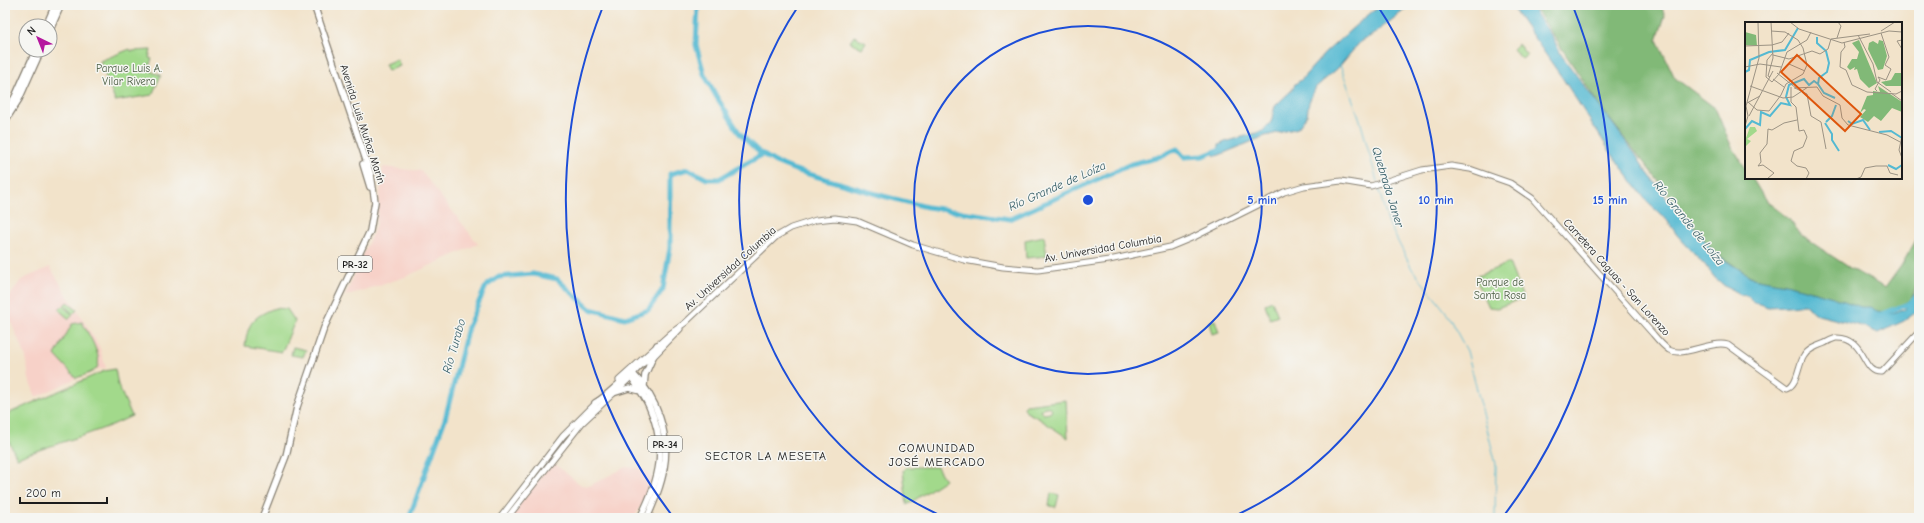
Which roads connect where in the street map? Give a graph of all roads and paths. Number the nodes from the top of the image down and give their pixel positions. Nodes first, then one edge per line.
1 (55, 5) edge
2 (61, 5) edge
3 (311, 5) edge
4 (314, 5) edge
5 (49, 18) edge
6 (55, 18) edge
7 (32, 58) edge
8 (37, 58) edge
9 (5, 113) edge
10 (5, 121) edge
11 (1410, 173) joint
12 (368, 231) junction
13 (330, 311) junction
14 (685, 323) junction
15 (1919, 332) edge
16 (657, 345) junction
17 (653, 357) junction
18 (632, 375) junction
19 (642, 388) junction
20 (613, 393) junction
21 (595, 403) junction
22 (515, 503) junction
23 (259, 518) edge
24 (262, 518) edge
25 (500, 518) edge
26 (507, 518) edge
27 (640, 518) edge
28 (647, 518) edge

1 - 5 main road
2 - 6 main road
3 - 12 main road, Avenida Luis Muñoz Marín / PR-32
4 - 12 main road, Avenida Luis Muñoz Marín / PR-32
7 - 9 main road
8 - 10 main road
11 - 14 main road, Av. Universidad Columbia
11 - 15 main road, Carretera Caguas - San Lorenzo
12 - 13 main road, Avenida Luis Muñoz Marín / PR-32
13 - 23 main road, Avenida Luis Muñoz Marín / PR-32
13 - 24 main road, Avenida Luis Muñoz Marín / PR-32
14 - 16 main road, Av. Universidad Columbia
14 - 17 main road, Av. Universidad Columbia
16 - 18 main road
16 - 21 main road, Av. Universidad Columbia
17 - 18 main road, Av. Universidad Columbia
17 - 19 main road
18 - 19 main road, PR-34
18 - 20 main road, Av. Universidad Columbia
18 - 21 main road
19 - 20 main road
19 - 27 main road, PR-34
19 - 28 main road, PR-34
20 - 22 main road, Av. Universidad Columbia
21 - 22 main road, Av. Universidad Columbia
22 - 25 main road, Av. Universidad Columbia
22 - 26 main road, Av. Universidad Columbia

